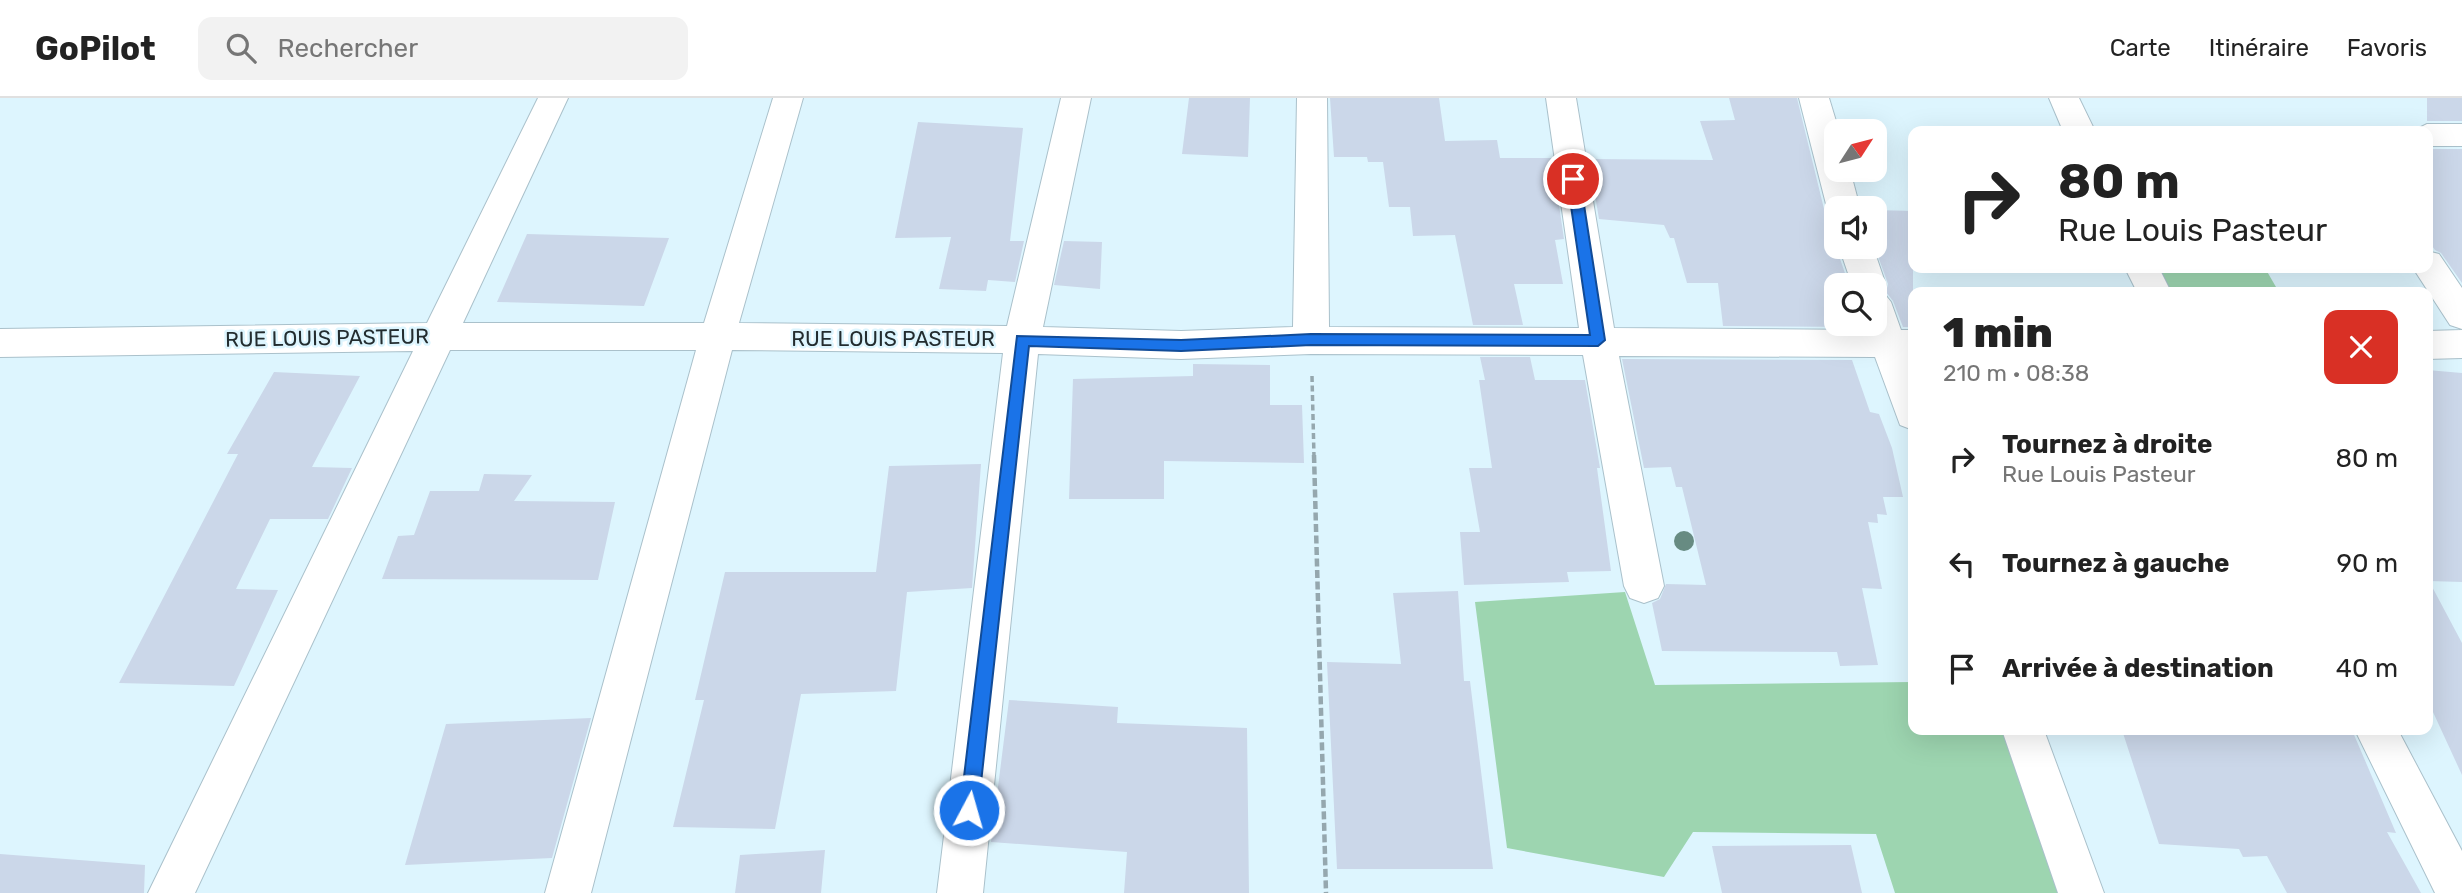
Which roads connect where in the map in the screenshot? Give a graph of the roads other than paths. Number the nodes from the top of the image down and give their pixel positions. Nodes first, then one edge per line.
1 (553, 98) edge
2 (789, 98) edge
3 (1076, 98) edge
4 (1312, 98) edge
5 (1561, 98) edge
6 (1814, 98) edge
7 (2064, 98) edge
8 (2077, 126) edge
9 (2433, 135) edge
10 (2462, 135) edge
11 (1841, 196) edge
12 (2433, 271) edge
13 (2462, 316) edge
14 (1887, 323) edge
15 (440, 337) junction
16 (717, 338) junction
17 (1022, 340) junction
18 (1311, 340) junction
19 (1598, 340) junction
20 (0, 343) edge
21 (1900, 344) edge
22 (2462, 344) edge
23 (2433, 345) edge
24 (1908, 388) edge
25 (1644, 586) dead end
26 (2025, 735) edge
27 (2379, 735) edge
28 (171, 893) edge
29 (568, 893) edge
30 (960, 893) edge
31 (2081, 893) edge
32 (2459, 893) edge

1 - 15 street
2 - 16 street
3 - 17 street
4 - 18 street
5 - 19 street
6 - 11 street
7 - 8 street
9 - 10 street
12 - 13 street
14 - 21 street
15 - 16 street, RUE LOUIS PASTEUR
15 - 20 street, RUE LOUIS PASTEUR
15 - 28 street
16 - 17 street, RUE LOUIS PASTEUR
16 - 29 street
17 - 18 street, RUE LOUIS PASTEUR
17 - 30 street
18 - 19 street, RUE LOUIS PASTEUR
19 - 21 street, RUE LOUIS PASTEUR
19 - 25 street
21 - 24 street
22 - 23 street
26 - 31 street
27 - 32 street

